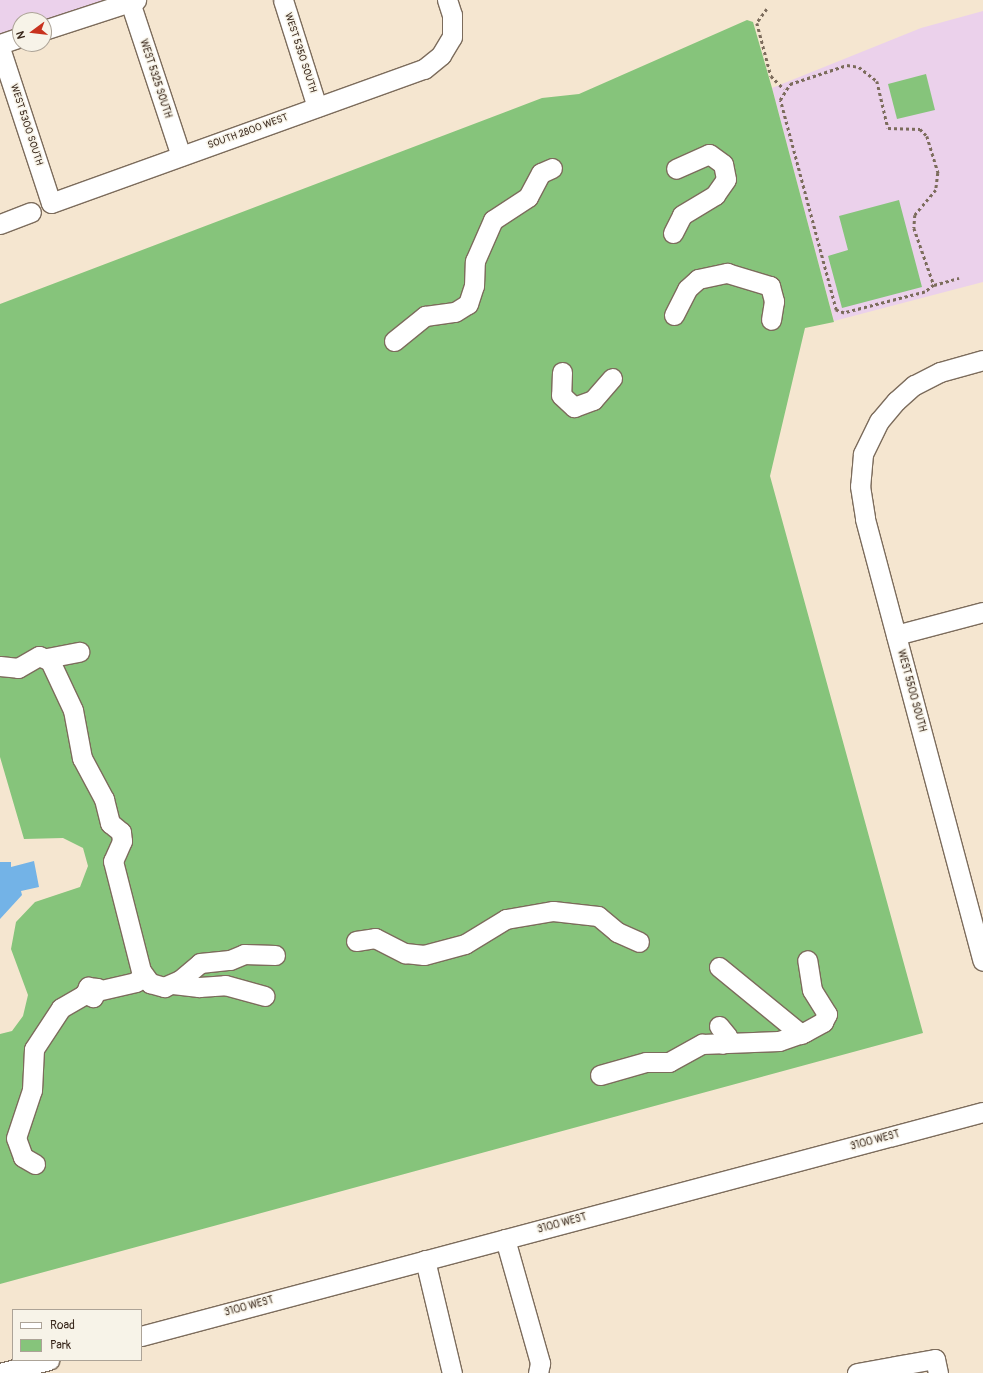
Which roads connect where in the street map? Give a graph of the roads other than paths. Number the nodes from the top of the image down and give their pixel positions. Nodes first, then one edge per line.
1 (283, 0) edge
2 (447, 0) edge
3 (133, 1) edge
4 (52, 27) edge
5 (12, 40) edge
6 (0, 44) edge
7 (0, 48) edge
8 (318, 107) junction
9 (181, 156) junction
10 (552, 168) dead end
11 (676, 169) dead end
12 (51, 203) joint
13 (31, 212) dead end
14 (0, 224) edge
15 (673, 233) dead end
16 (674, 315) dead end
17 (771, 320) dead end
18 (394, 340) dead end
19 (983, 360) edge
20 (562, 372) dead end
21 (612, 378) dead end
22 (983, 612) edge
23 (896, 635) junction
24 (78, 652) dead end
25 (47, 658) junction
26 (0, 666) edge
27 (356, 941) dead end
28 (639, 942) dead end
29 (275, 955) dead end
30 (808, 960) dead end
31 (983, 961) edge
32 (719, 967) dead end
33 (142, 979) junction
34 (181, 981) junction
35 (265, 996) dead end
36 (801, 1034) junction
37 (600, 1075) dead end
38 (983, 1112) edge
39 (35, 1164) dead end
40 (505, 1239) junction
41 (425, 1260) junction
42 (142, 1336) edge
43 (45, 1361) edge
44 (0, 1373) edge
45 (452, 1373) edge
46 (538, 1373) edge
47 (857, 1373) edge
48 (938, 1373) edge

1 - 8 street, WEST 5350 SOUTH
2 - 8 street, SOUTH 2800 WEST
3 - 4 street
3 - 9 street, WEST 5325 SOUTH
5 - 6 street
7 - 12 street, WEST 5300 SOUTH
8 - 9 street, SOUTH 2800 WEST
9 - 12 street, SOUTH 2800 WEST
10 - 18 street
11 - 15 street
13 - 14 street
16 - 17 street
19 - 23 street, WEST 5500 SOUTH
20 - 21 street
22 - 23 street
23 - 31 street, WEST 5500 SOUTH
24 - 25 street
25 - 26 street
25 - 33 street
27 - 28 street
29 - 34 street
30 - 36 street
32 - 36 street
33 - 34 street
33 - 39 street
34 - 35 street
36 - 37 street
38 - 40 street, 3100 WEST
40 - 41 street, 3100 WEST
40 - 46 street
41 - 42 street, 3100 WEST
41 - 45 street
43 - 44 street
47 - 48 street

